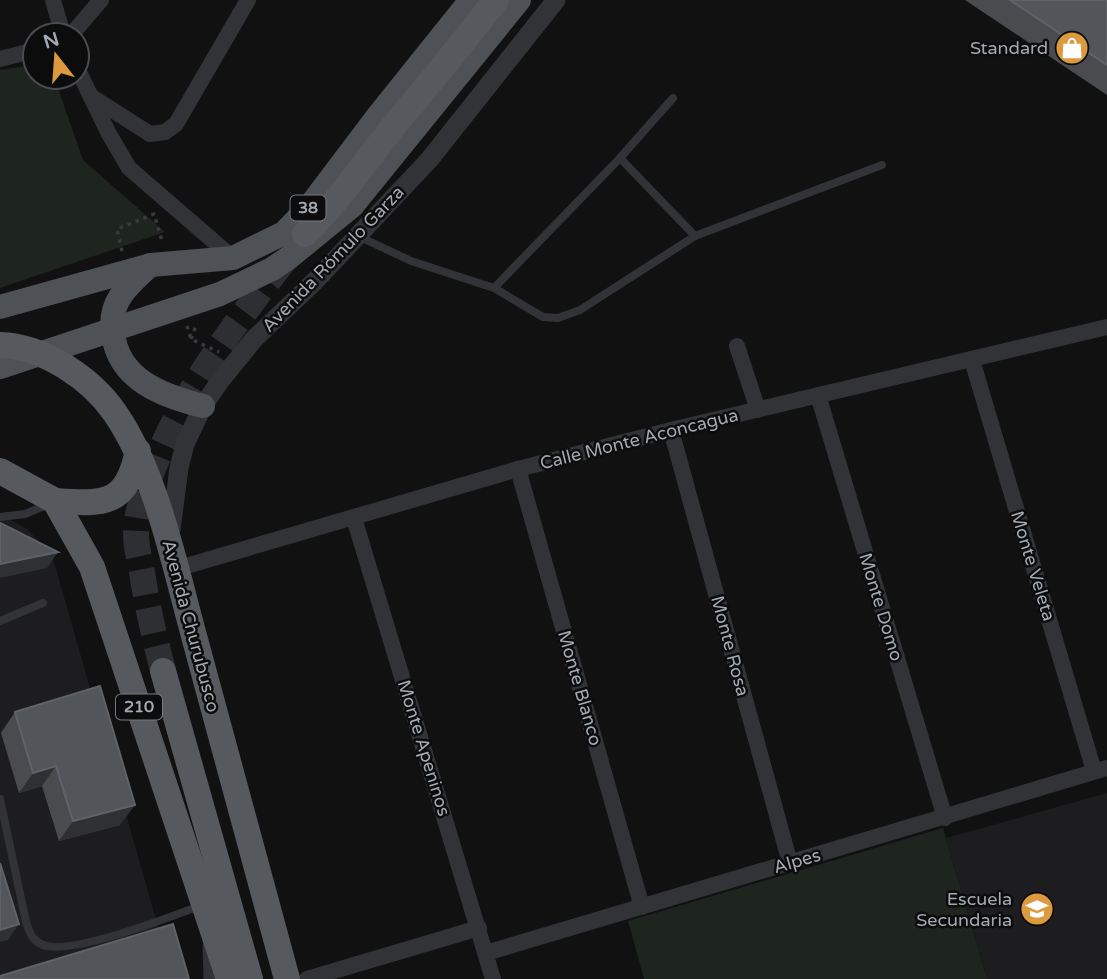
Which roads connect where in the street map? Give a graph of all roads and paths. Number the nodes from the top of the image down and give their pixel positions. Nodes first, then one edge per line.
1 (53, 0) edge
2 (101, 0) edge
3 (248, 0) edge
4 (471, 0) edge
5 (496, 0) edge
6 (519, 0) edge
7 (556, 0) edge
8 (59, 21) edge
9 (83, 21) edge
10 (21, 54) edge
11 (0, 59) edge
12 (87, 91) edge
13 (89, 95) junction
14 (673, 98) dead end
15 (620, 158) junction
16 (882, 164) dead end
17 (154, 214) dead end
18 (117, 229) dead end
19 (305, 234) tunnel mouth
20 (358, 236) junction
21 (695, 236) junction
22 (233, 258) junction
23 (151, 265) junction
24 (494, 288) junction
25 (0, 307) edge
26 (1107, 327) edge
27 (0, 345) edge
28 (737, 345) dead end
29 (972, 360) junction
30 (0, 367) edge
31 (818, 396) junction
32 (203, 406) junction
33 (758, 410) junction
34 (671, 430) junction
35 (138, 451) junction
36 (518, 469) junction
37 (0, 471) edge
38 (55, 501) junction
39 (0, 517) edge
40 (354, 518) junction
41 (173, 557) junction
42 (43, 603) dead end
43 (0, 621) edge
44 (163, 671) tunnel mouth
45 (1101, 770) edge
46 (0, 799) edge
47 (945, 818) junction
48 (790, 863) junction
49 (642, 907) junction
50 (209, 915) junction
51 (479, 928) junction
52 (486, 953) junction
53 (212, 979) edge
54 (229, 979) edge
55 (250, 979) edge
56 (287, 979) edge
57 (307, 979) edge
58 (493, 979) edge

1 - 8 street
2 - 9 street
3 - 13 street
4 - 22 main road, 38
5 - 19 highway
6 - 30 main road, Avenida Rómulo Garza / 38
7 - 20 street, Avenida Rómulo Garza
10 - 11 street
12 - 13 street
13 - 22 street
14 - 15 lane
15 - 21 lane
15 - 24 lane
16 - 21 lane
17 - 18 path
20 - 24 lane
20 - 32 street, Avenida Rómulo Garza
21 - 24 lane
22 - 23 main road, 38
23 - 25 main road, 38
23 - 32 main road
26 - 29 street, Calle Monte Aconcagua
27 - 35 highway, Avenida Churubusco
28 - 33 street
29 - 31 street, Calle Monte Aconcagua
29 - 45 street, Monte Veleta
31 - 33 street, Calle Monte Aconcagua
31 - 47 street, Monte Domo
32 - 41 street, Avenida Rómulo Garza
33 - 34 street, Calle Monte Aconcagua
34 - 36 street, Calle Monte Aconcagua
34 - 48 street, Monte Rosa
35 - 38 highway
35 - 41 highway, Avenida Churubusco
36 - 40 street, Calle Monte Aconcagua
36 - 49 street, Monte Blanco
37 - 38 highway
38 - 39 lane
38 - 50 highway, 210
40 - 41 street, Calle Monte Aconcagua
40 - 51 street, Monte Apeninos
41 - 56 highway, Avenida Churubusco
42 - 43 lane
44 - 55 highway
45 - 47 street, Alpes
46 - 50 lane
47 - 48 street, Alpes
48 - 49 street, Alpes
49 - 52 street, Alpes
50 - 53 street
50 - 54 highway, 210
51 - 52 street, Monte Apeninos
51 - 57 street
52 - 58 street, Monte Apeninos

